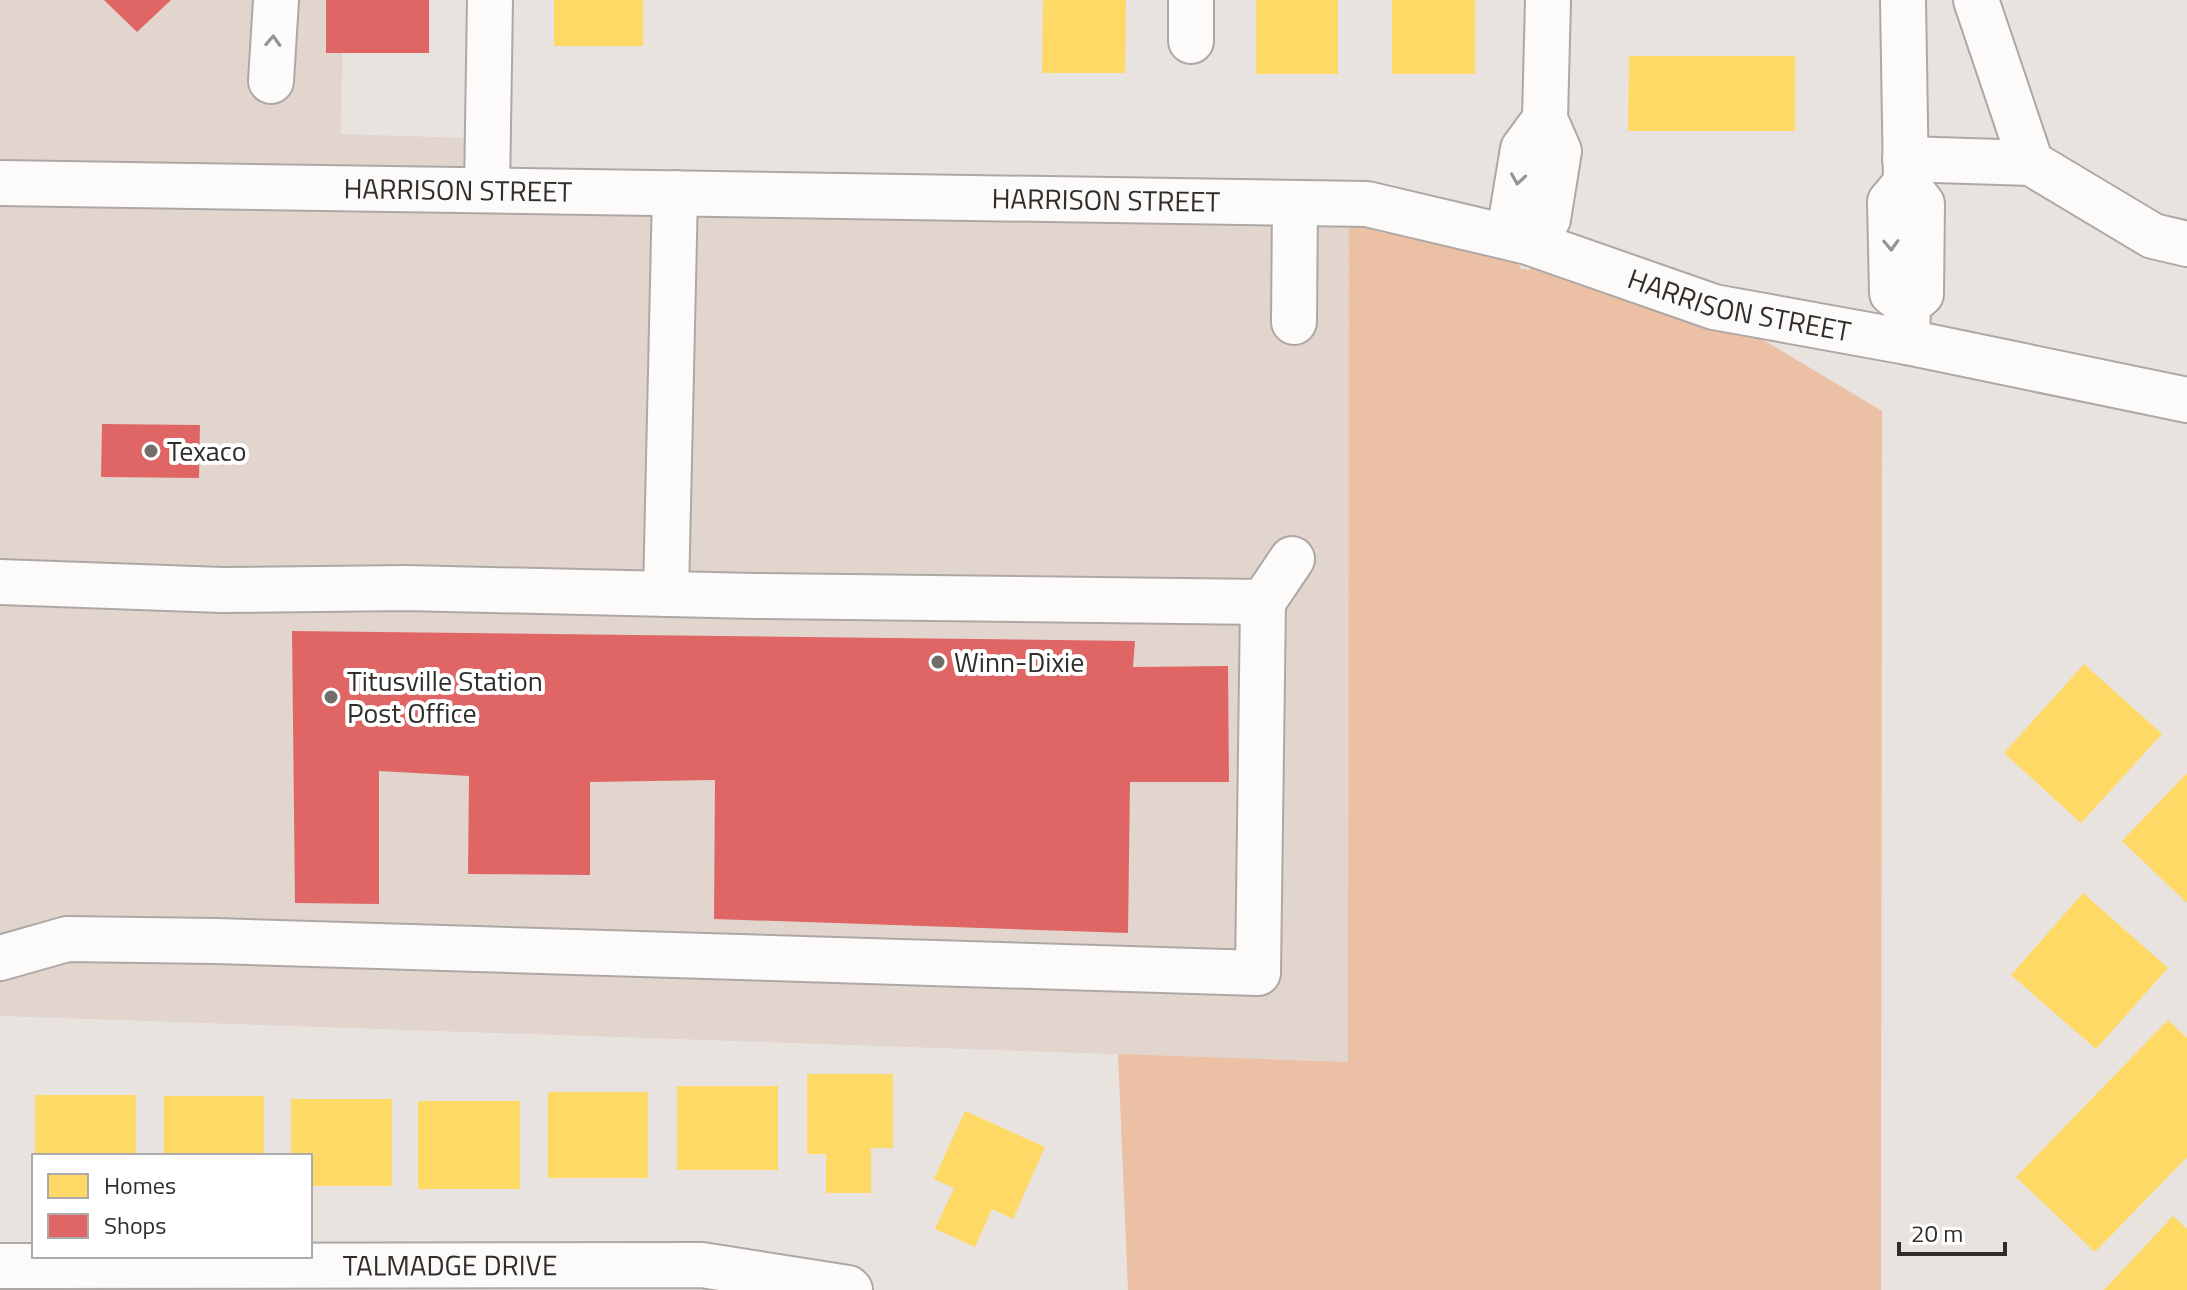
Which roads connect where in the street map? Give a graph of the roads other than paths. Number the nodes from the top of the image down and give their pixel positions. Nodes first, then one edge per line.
1 (276, 0) edge
2 (490, 0) edge
3 (1548, 0) edge
4 (1903, 0) edge
5 (1976, 0) edge
6 (271, 81) dead end
7 (2031, 163) junction
8 (1905, 171) junction
9 (0, 183) edge
10 (487, 190) junction
11 (675, 193) junction
12 (1295, 203) junction
13 (1528, 242) junction
14 (2187, 244) edge
15 (1294, 322) dead end
16 (1908, 324) junction
17 (2187, 400) edge
18 (1292, 559) dead end
19 (0, 582) edge
20 (666, 594) junction
21 (1263, 602) junction
22 (0, 958) edge
23 (0, 1266) edge
24 (850, 1290) edge

6 -> 1 street
2 - 10 street
3 - 13 street
4 - 8 street
5 - 7 street
7 - 8 street
7 - 14 street
8 - 16 street
9 - 10 street, HARRISON STREET
10 - 11 street, HARRISON STREET
11 - 12 street, HARRISON STREET
11 - 20 street
12 - 13 street, HARRISON STREET
12 - 15 street
13 - 16 street, HARRISON STREET
16 - 17 street, HARRISON STREET
18 - 21 street
19 - 20 street
20 - 21 street
21 - 22 street
23 - 24 street, TALMADGE DRIVE

